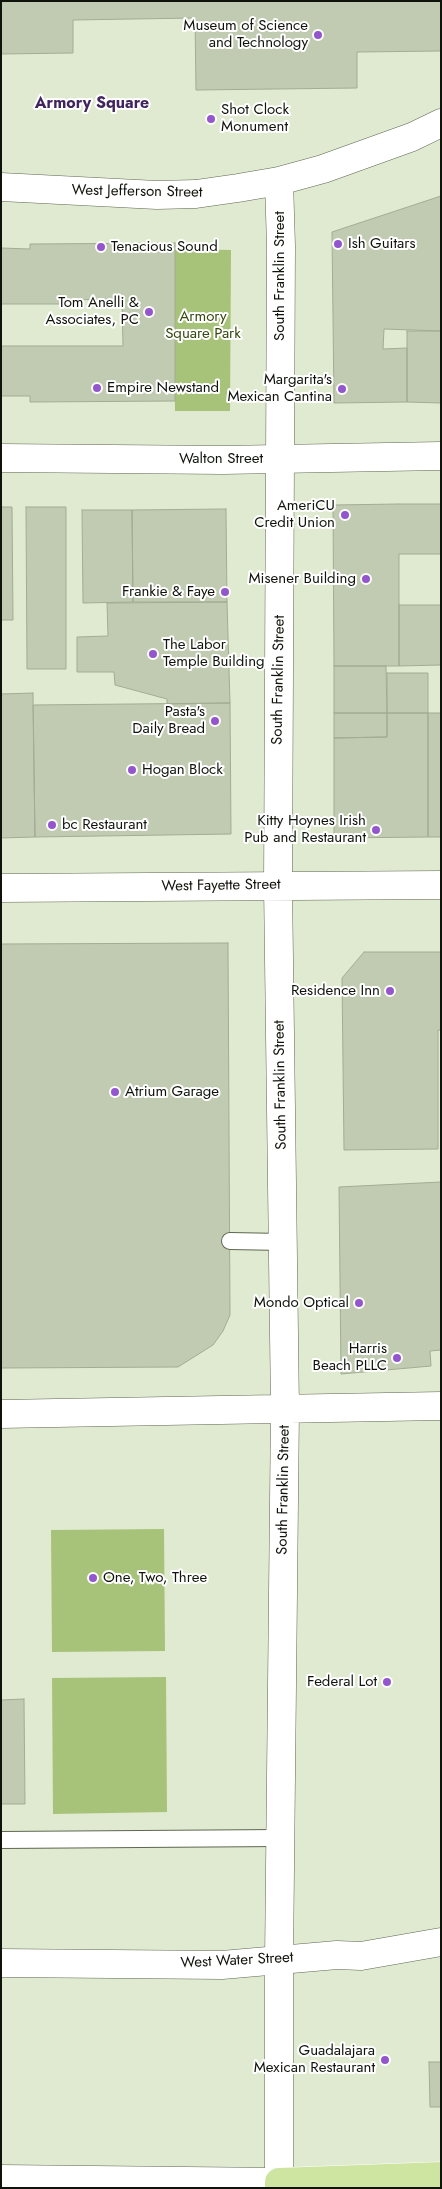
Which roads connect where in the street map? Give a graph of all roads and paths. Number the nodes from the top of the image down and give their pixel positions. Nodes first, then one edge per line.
1 (441, 123) edge
2 (279, 181) junction
3 (1, 187) edge
4 (441, 456) edge
5 (1, 458) edge
6 (280, 458) junction
7 (441, 885) edge
8 (278, 886) junction
9 (1, 888) edge
10 (230, 1241) dead end
11 (283, 1242) junction
12 (441, 1406) edge
13 (286, 1409) junction
14 (1, 1414) edge
15 (280, 1838) junction
16 (1, 1840) edge
17 (441, 1942) edge
18 (279, 1960) junction
19 (1, 1963) edge
20 (441, 2176) edge
21 (1, 2179) edge
22 (279, 2185) edge

1 - 2 street, West Jefferson Street
2 - 3 street, West Jefferson Street
2 - 6 street, South Franklin Street
4 - 6 street, Walton Street
5 - 6 street, Walton Street
6 - 8 street, South Franklin Street
7 - 8 street, West Fayette Street
8 - 9 street, West Fayette Street
8 - 11 street, South Franklin Street
10 - 11 lane
11 - 13 street, South Franklin Street
12 - 13 street
13 - 14 street
13 - 15 street, South Franklin Street
15 - 16 lane
15 - 18 street, South Franklin Street
17 - 18 street, West Water Street
18 - 19 street, West Water Street
18 - 22 street, South Franklin Street
20 - 22 main road
21 - 22 street

